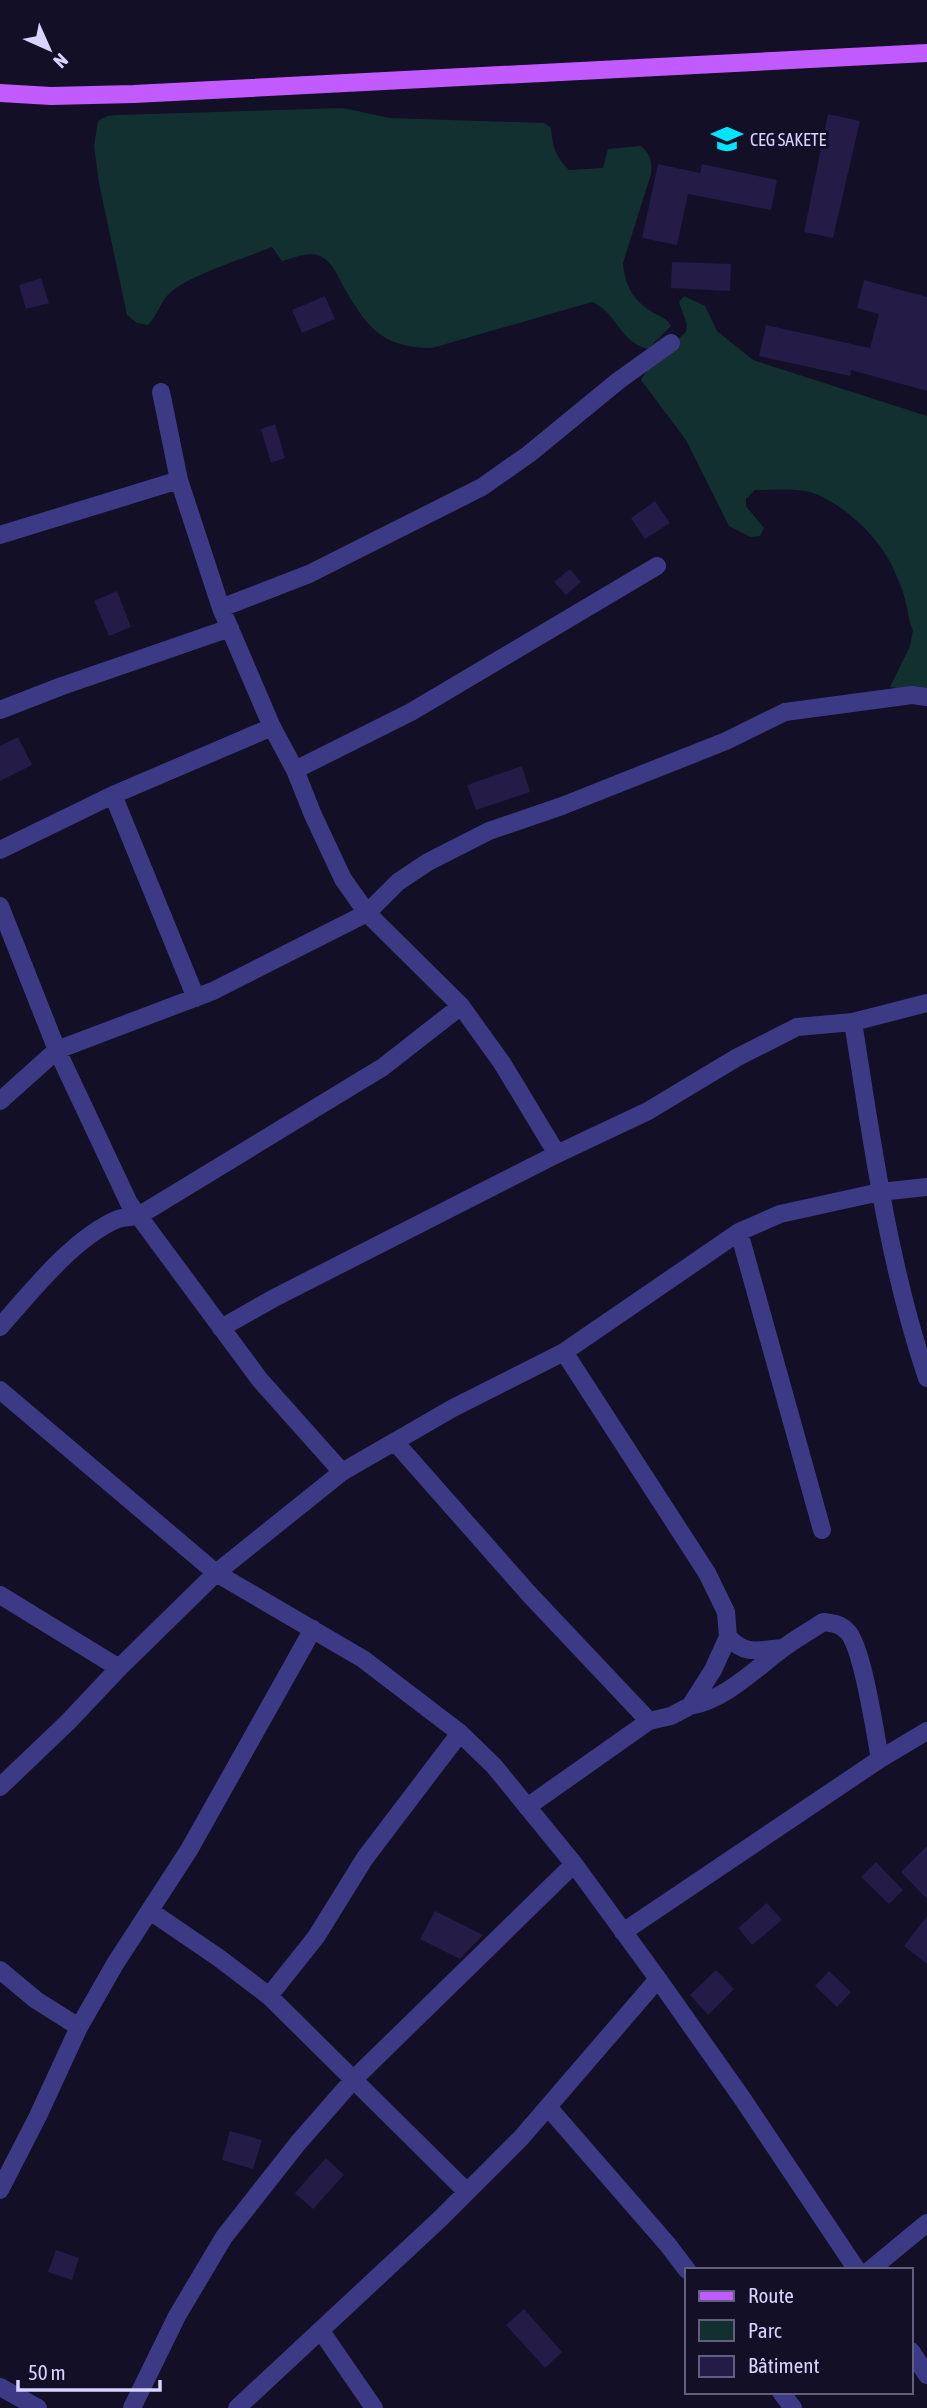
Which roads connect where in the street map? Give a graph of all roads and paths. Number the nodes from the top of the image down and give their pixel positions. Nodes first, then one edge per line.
1 (927, 53) edge
2 (0, 93) edge
3 (671, 343) dead end
4 (161, 392) dead end
5 (179, 480) junction
6 (0, 535) edge
7 (657, 566) dead end
8 (221, 608) junction
9 (230, 628) junction
10 (927, 696) edge
11 (0, 710) edge
12 (272, 727) junction
13 (295, 770) junction
14 (113, 796) junction
15 (0, 850) edge
16 (0, 906) edge
17 (367, 913) junction
18 (196, 998) junction
19 (927, 1003) edge
20 (461, 1006) junction
21 (853, 1021) junction
22 (57, 1050) junction
23 (0, 1101) edge
24 (557, 1154) junction
25 (927, 1187) edge
26 (880, 1192) junction
27 (139, 1215) junction
28 (739, 1232) junction
29 (0, 1327) edge
30 (221, 1328) junction
31 (564, 1352) junction
32 (927, 1378) edge
33 (0, 1390) edge
34 (395, 1442) junction
35 (342, 1472) junction
36 (822, 1530) dead end
37 (216, 1573) junction
38 (0, 1595) edge
39 (313, 1629) junction
40 (727, 1637) junction
41 (783, 1648) junction
42 (119, 1668) junction
43 (691, 1706) junction
44 (649, 1721) junction
45 (927, 1731) edge
46 (460, 1733) junction
47 (880, 1759) junction
48 (0, 1787) edge
49 (527, 1807) junction
50 (574, 1864) junction
51 (150, 1911) junction
52 (623, 1932) junction
53 (0, 1970) edge
54 (658, 1979) junction
55 (269, 1996) junction
56 (79, 2027) junction
57 (354, 2080) junction
58 (548, 2108) junction
59 (0, 2190) edge
60 (467, 2192) junction
61 (927, 2223) edge
62 (685, 2268) edge
63 (856, 2268) edge
64 (872, 2268) edge
65 (321, 2331) junction
66 (913, 2354) edge
67 (927, 2375) edge
68 (0, 2387) edge
69 (782, 2394) edge
70 (31, 2406) edge
71 (132, 2408) edge
72 (237, 2408) edge
73 (374, 2408) edge
74 (793, 2408) edge

1 - 2 main road
3 - 8 street
4 - 5 street
5 - 6 street
5 - 8 street
7 - 13 street
8 - 9 street
9 - 11 street
9 - 12 street
10 - 17 street
12 - 13 street
12 - 14 street
13 - 17 street
14 - 15 street
14 - 18 street
16 - 22 street
17 - 18 street
17 - 20 street
18 - 22 street
19 - 21 street
20 - 24 street
20 - 27 street
21 - 24 street
21 - 26 street
22 - 23 street
22 - 27 street
24 - 30 street
25 - 26 street
26 - 28 street
26 - 32 street
27 - 29 street
27 - 30 street
28 - 31 street
28 - 36 street
30 - 35 street
31 - 34 street
31 - 40 street
33 - 37 street
34 - 35 street
34 - 44 street
35 - 37 street
37 - 39 street
37 - 42 street
38 - 42 street
39 - 46 street
39 - 51 street
40 - 41 street
40 - 43 street
41 - 43 street
41 - 47 street
42 - 48 street
43 - 44 street
44 - 49 street
45 - 47 street
46 - 49 street
46 - 55 street
47 - 52 street
49 - 50 street
50 - 52 street
50 - 57 street
51 - 55 street
51 - 56 street
52 - 54 street
53 - 56 street
54 - 58 street
54 - 63 street
55 - 57 street
56 - 59 street
57 - 60 street
57 - 71 street
58 - 60 street
58 - 62 street
60 - 65 street
61 - 64 street
65 - 72 street
65 - 73 street
66 - 67 street
68 - 70 street
69 - 74 street

